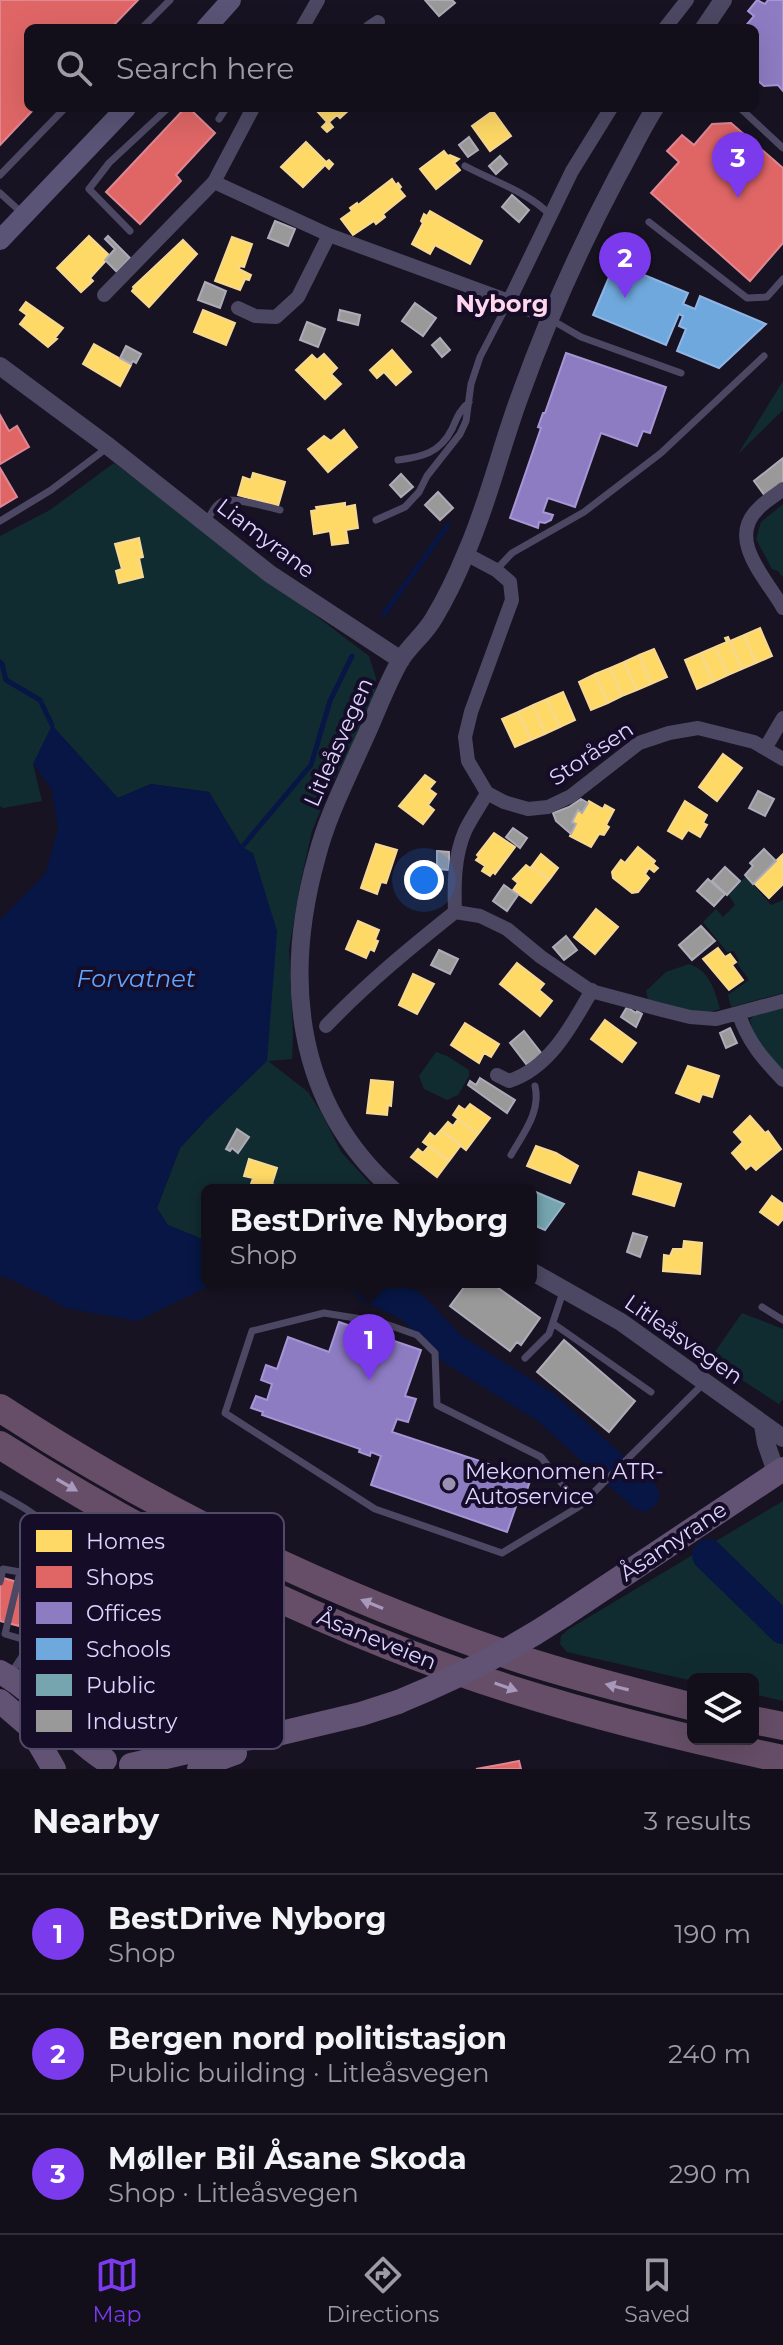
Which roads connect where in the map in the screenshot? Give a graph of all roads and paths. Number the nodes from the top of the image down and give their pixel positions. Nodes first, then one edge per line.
1 (170, 0) edge
2 (231, 0) edge
3 (318, 0) edge
4 (687, 0) edge
5 (723, 0) edge
6 (146, 24) edge
7 (211, 24) edge
8 (304, 24) edge
9 (668, 24) edge
10 (707, 24) edge
11 (61, 112) edge
12 (122, 112) edge
13 (164, 112) edge
14 (223, 112) edge
15 (251, 112) edge
16 (609, 112) edge
17 (653, 112) edge
18 (744, 112) edge
19 (219, 119) dead end
20 (783, 148) edge
21 (465, 166) dead end
22 (0, 175) edge
23 (214, 182) junction
24 (0, 193) edge
25 (24, 215) junction
26 (550, 215) junction
27 (649, 222) dead end
28 (130, 231) dead end
29 (329, 235) junction
30 (1, 239) edge
31 (783, 279) edge
32 (104, 295) dead end
33 (509, 301) junction
34 (238, 308) dead end
35 (549, 318) junction
36 (764, 356) dead end
37 (3, 370) edge
38 (681, 373) dead end
39 (469, 402) junction
40 (108, 446) junction
41 (398, 460) dead end
42 (783, 489) edge
43 (280, 510) dead end
44 (376, 520) dead end
45 (0, 521) edge
46 (205, 523) junction
47 (466, 554) junction
48 (496, 570) junction
49 (783, 608) edge
50 (401, 660) junction
51 (783, 718) edge
52 (766, 747) junction
53 (783, 759) edge
54 (487, 793) junction
55 (455, 912) junction
56 (592, 990) junction
57 (783, 1001) edge
58 (739, 1014) junction
59 (326, 1026) dead end
60 (497, 1075) dead end
61 (783, 1080) edge
62 (535, 1086) dead end
63 (511, 1155) dead end
64 (386, 1184) edge
65 (537, 1274) edge
66 (564, 1289) junction
67 (762, 1307) dead end
68 (783, 1320) edge
69 (554, 1324) junction
70 (525, 1358) dead end
71 (705, 1381) junction
72 (651, 1392) dead end
73 (0, 1408) edge
74 (763, 1425) junction
75 (783, 1438) edge
76 (0, 1445) edge
77 (780, 1471) edge
78 (0, 1494) edge
79 (580, 1506) junction
80 (31, 1513) edge
81 (116, 1513) edge
82 (180, 1513) edge
83 (284, 1566) edge
84 (20, 1572) joint
85 (0, 1582) edge
86 (284, 1599) edge
87 (3, 1633) edge
88 (20, 1657) edge
89 (5, 1675) edge
90 (0, 1701) edge
91 (687, 1705) edge
92 (20, 1718) edge
93 (759, 1721) edge
94 (783, 1726) edge
95 (284, 1732) edge
96 (42, 1749) edge
97 (89, 1749) edge
98 (205, 1749) edge
99 (240, 1749) edge
100 (783, 1759) edge
101 (105, 1760) junction
102 (134, 1767) edge
103 (54, 1769) edge
104 (82, 1769) edge
105 (199, 1769) edge

1 - 6 lane
2 - 7 main road
3 - 8 street
4 - 9 street
5 - 10 street
11 - 22 lane
12 - 25 main road
13 - 28 lane
14 - 19 lane
15 - 23 street
16 - 26 street
17 - 35 street, Litleåsvegen
18 - 20 lane
21 - 26 lane
23 - 29 street
23 - 32 street
24 - 25 lane
25 - 30 main road
26 - 33 street
27 - 31 lane
29 - 33 street
29 - 34 street
33 - 35 street
33 - 39 lane
35 - 38 lane
35 - 47 street, Litleåsvegen
36 - 48 lane
37 - 40 street, Liamyrane
39 - 41 lane
39 - 44 lane
40 - 45 lane
40 - 46 street, Liamyrane
42 - 49 street
43 - 46 lane
46 - 50 street, Liamyrane
47 - 48 street
47 - 50 street, Litleåsvegen
48 - 54 street
50 - 64 street, Litleåsvegen
51 - 52 street
52 - 53 street, Storåsen
52 - 54 street, Storåsen
54 - 55 street
55 - 56 street
55 - 59 street
56 - 58 street
56 - 60 street
57 - 58 street
58 - 61 street
62 - 63 lane
65 - 66 street, Litleåsvegen
66 - 69 lane
66 - 71 street, Litleåsvegen
67 - 68 lane
69 - 70 lane
69 - 72 lane
71 - 74 street, Litleåsvegen
71 - 79 lane
82 -> 73 highway, Åsaneveien
74 - 75 street, Litleåsvegen
74 - 77 street
76 -> 81 highway, Åsaneveien
77 - 95 main road, Åsamyrane, bridge
78 - 80 lane
79 - 79 lane
91 -> 83 highway, Åsaneveien
84 - 85 lane
84 - 87 lane
86 -> 100 highway, Åsaneveien
88 - 89 lane
90 - 92 main road
93 - 94 highway
96 - 103 main road
97 - 101 main road
98 - 102 main road
99 - 105 main road
101 - 102 main road
101 - 104 main road

